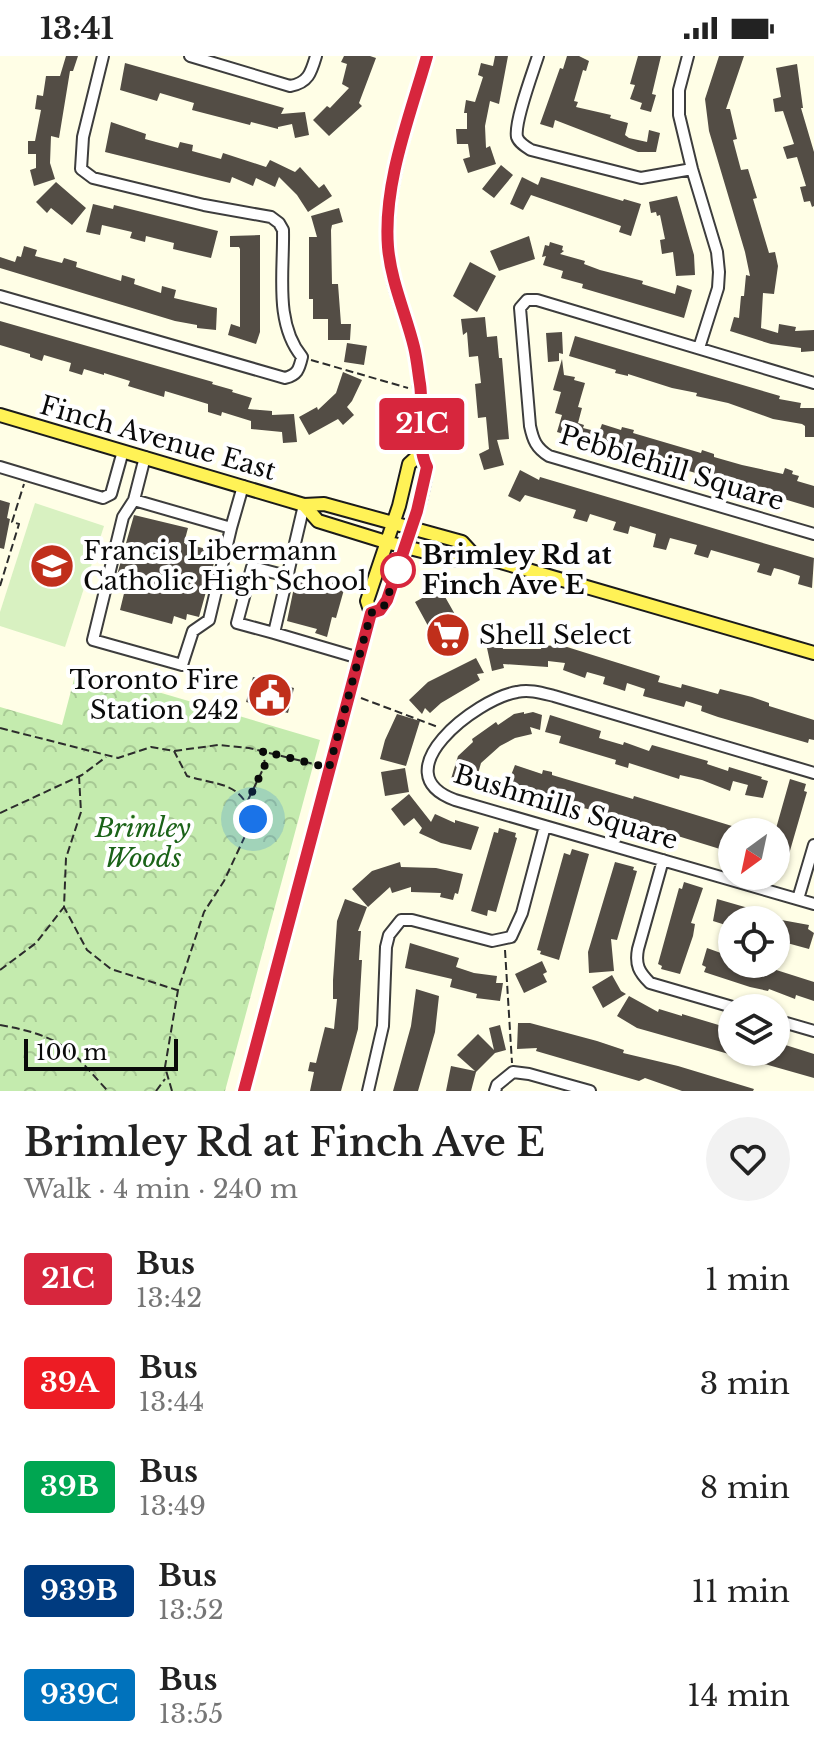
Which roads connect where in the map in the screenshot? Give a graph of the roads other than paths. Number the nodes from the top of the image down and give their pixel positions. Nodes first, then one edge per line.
1 (103, 56) edge
2 (190, 56) edge
3 (316, 56) edge
4 (427, 56) edge
5 (538, 56) edge
6 (688, 56) edge
7 (692, 169) junction
8 (0, 296) edge
9 (699, 348) junction
10 (814, 383) edge
11 (0, 415) edge
12 (123, 451) junction
13 (420, 454) junction
14 (145, 457) junction
15 (0, 467) edge
16 (243, 486) junction
17 (134, 500) junction
18 (304, 505) junction
19 (393, 523) junction
20 (231, 528) junction
21 (411, 528) junction
22 (814, 534) edge
23 (386, 542) junction
24 (405, 547) junction
25 (473, 554) junction
26 (287, 576) junction
27 (371, 613) junction
28 (274, 633) junction
29 (814, 653) edge
30 (359, 658) junction
31 (814, 773) edge
32 (545, 826) junction
33 (814, 845) edge
34 (663, 860) junction
35 (798, 899) junction
36 (814, 904) edge
37 (718, 1003) edge
38 (790, 1024) edge
39 (814, 1031) edge
40 (244, 1091) edge
41 (368, 1091) edge
42 (495, 1091) edge
43 (590, 1091) edge

1 - 8 street
2 - 3 street
4 - 13 main road
5 - 7 street
6 - 7 street
7 - 9 street
9 - 10 street, Pebblehill Square
9 - 22 street, Pebblehill Square
11 - 12 main road, Finch Avenue East
12 - 14 main road, Finch Avenue East
12 - 15 street
13 - 19 main road
13 - 21 main road
14 - 16 main road, Finch Avenue East
14 - 17 street
16 - 18 main road, Finch Avenue East
16 - 20 street
17 - 20 street
17 - 20 street
18 - 19 main road, Finch Avenue East
18 - 23 main road, Finch Avenue East
18 - 26 street
19 - 21 main road, Finch Avenue East
19 - 23 main road
21 - 24 main road
21 - 25 main road, Finch Avenue East
23 - 24 main road, Finch Avenue East
23 - 27 main road
24 - 25 main road, Finch Avenue East
24 - 27 main road
25 - 29 main road, Finch Avenue East
26 - 28 street
26 - 28 street
27 - 30 main road
28 - 30 street
30 - 40 main road
31 - 32 street, Bushmills Square
32 - 34 street, Bushmills Square
32 - 41 street
33 - 35 street
34 - 35 street, Bushmills Square
34 - 37 street
35 - 36 street, Bushmills Square
38 - 39 street
42 - 43 street

